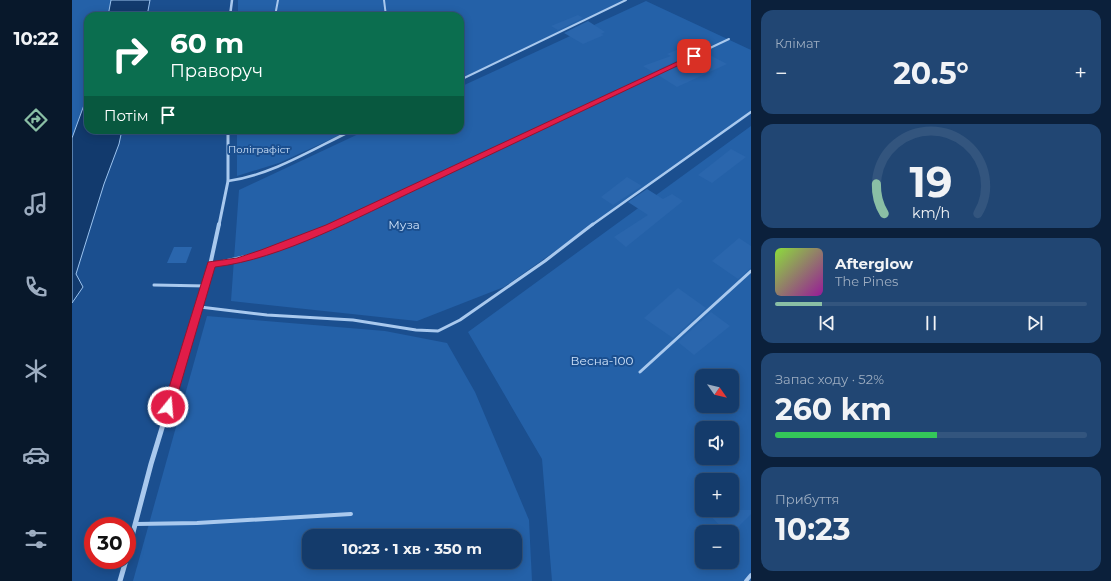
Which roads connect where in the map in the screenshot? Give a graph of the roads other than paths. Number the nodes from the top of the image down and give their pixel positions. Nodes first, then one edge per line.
1 (232, 0) edge
2 (278, 0) edge
3 (384, 0) edge
4 (626, 0) edge
5 (230, 12) edge
6 (276, 12) edge
7 (386, 12) edge
8 (729, 39) dead end
9 (464, 78) edge
10 (751, 112) edge
11 (228, 134) edge
12 (344, 134) edge
13 (228, 181) junction
14 (211, 264) junction
15 (751, 271) edge
16 (154, 285) dead end
17 (206, 286) junction
18 (200, 307) junction
19 (640, 372) dead end
20 (351, 514) dead end
21 (136, 524) joint
22 (123, 569) edge
23 (751, 575) edge
24 (120, 581) edge
25 (746, 581) edge

1 - 5 street
2 - 6 lane
3 - 7 lane
4 - 9 lane
8 - 14 lane
10 - 18 lane
11 - 13 street
12 - 13 lane
13 - 14 street
14 - 17 street
15 - 19 lane
16 - 17 lane
17 - 18 street
18 - 21 street
20 - 21 lane
22 - 24 street
23 - 25 lane

